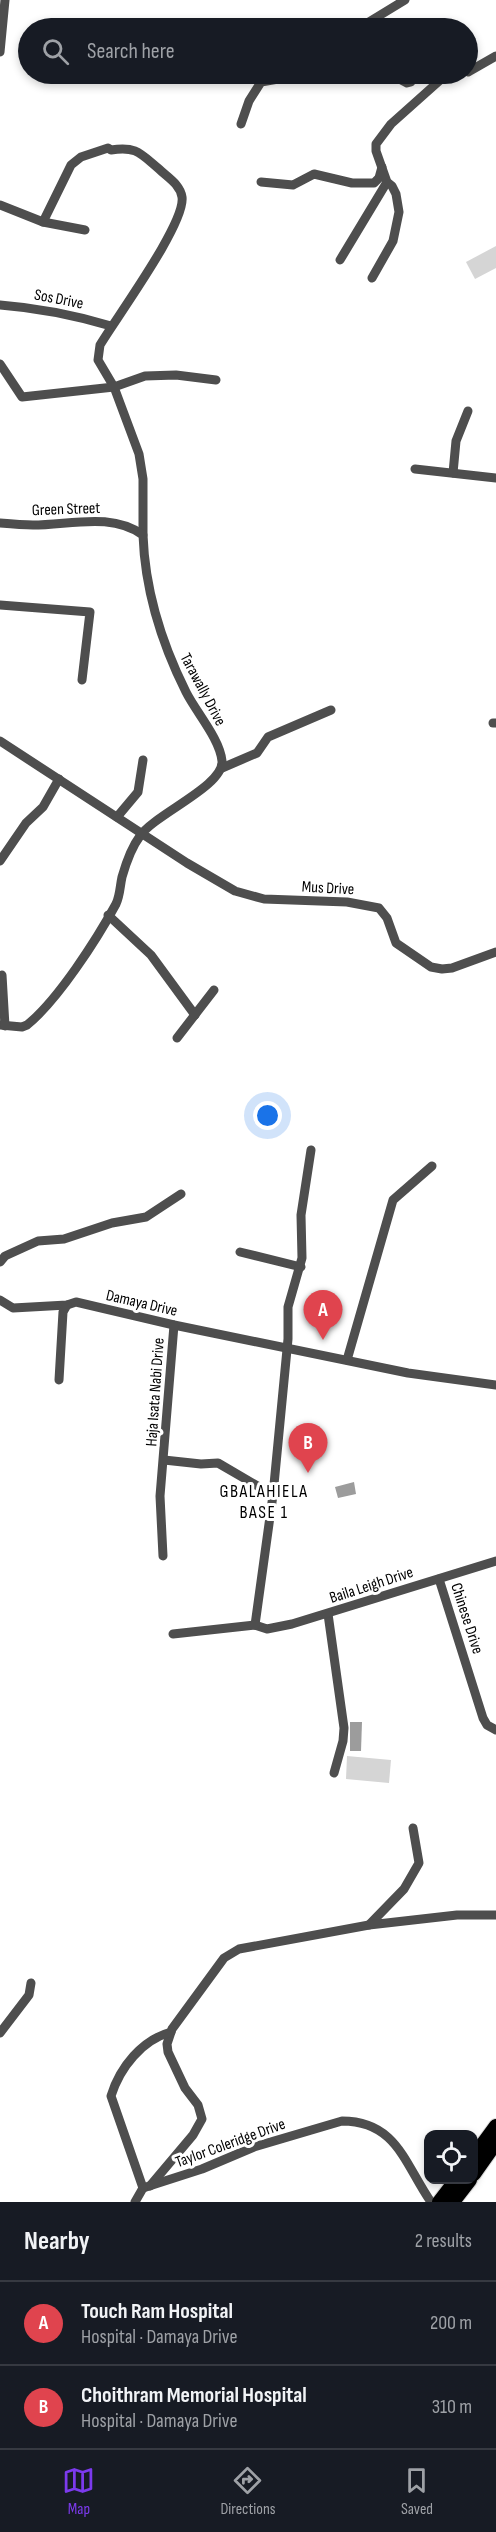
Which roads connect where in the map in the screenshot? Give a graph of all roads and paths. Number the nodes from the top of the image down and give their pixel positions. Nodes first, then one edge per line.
1 (5, 0) edge
2 (405, 0) edge
3 (375, 18) edge
4 (1, 29) edge
5 (0, 51) edge
6 (496, 56) edge
7 (478, 66) edge
8 (260, 84) edge
9 (436, 84) edge
10 (241, 124) dead end
11 (382, 165) junction
12 (261, 182) dead end
13 (387, 182) junction
14 (0, 205) edge
15 (43, 222) junction
16 (85, 230) dead end
17 (340, 260) dead end
18 (372, 278) dead end
19 (0, 305) edge
20 (111, 326) junction
21 (0, 364) edge
22 (216, 380) dead end
23 (114, 387) junction
24 (468, 411) dead end
25 (415, 470) dead end
26 (453, 473) junction
27 (496, 478) edge
28 (0, 523) edge
29 (143, 535) junction
30 (0, 605) edge
31 (82, 680) dead end
32 (331, 710) dead end
33 (0, 741) edge
34 (143, 759) dead end
35 (222, 768) junction
36 (59, 779) junction
37 (117, 817) junction
38 (141, 834) junction
39 (0, 861) edge
40 (108, 915) junction
41 (496, 952) edge
42 (2, 975) dead end
43 (214, 990) dead end
44 (195, 1015) junction
45 (3, 1026) edge
46 (177, 1038) dead end
47 (311, 1150) dead end
48 (432, 1166) dead end
49 (181, 1194) dead end
50 (240, 1252) dead end
51 (2, 1256) edge
52 (301, 1267) junction
53 (0, 1300) edge
54 (67, 1305) junction
55 (174, 1325) junction
56 (287, 1347) junction
57 (347, 1360) junction
58 (58, 1380) dead end
59 (496, 1384) edge
60 (164, 1460) junction
61 (273, 1495) junction
62 (163, 1556) dead end
63 (496, 1561) edge
64 (439, 1579) junction
65 (328, 1614) junction
66 (255, 1625) junction
67 (173, 1634) dead end
68 (496, 1730) edge
69 (334, 1773) dead end
70 (412, 1828) dead end
71 (496, 1915) edge
72 (369, 1925) junction
73 (31, 1983) dead end
74 (171, 2032) junction
75 (0, 2034) edge
76 (496, 2126) edge
77 (496, 2143) edge
78 (478, 2151) edge
79 (478, 2168) edge
80 (453, 2184) edge
81 (467, 2184) edge
82 (147, 2187) junction
83 (135, 2202) edge
84 (431, 2202) edge
85 (439, 2202) edge
86 (453, 2202) edge

1 - 4 street
2 - 3 street
4 - 5 street
6 - 7 street
8 - 10 street
9 - 11 street
11 - 12 street
11 - 13 street
13 - 17 street
13 - 18 street
14 - 15 street
15 - 16 street
15 - 20 street
19 - 20 street, Sos Drive
20 - 23 street, Tarawally Drive
21 - 23 street
22 - 23 street
23 - 29 street, Tarawally Drive
24 - 26 street
25 - 26 street
26 - 27 street
28 - 29 street, Green Street
29 - 35 street, Tarawally Drive
30 - 31 street
32 - 35 street
33 - 36 street
34 - 37 street
35 - 38 street
36 - 37 street
36 - 39 street
37 - 38 street
38 - 40 street
38 - 41 street, Mus Drive
40 - 44 street
40 - 45 street
42 - 45 street
43 - 44 street
44 - 46 street
47 - 52 street
48 - 57 street
49 - 51 street
50 - 52 street
52 - 56 street
53 - 54 street, Damaya Drive
54 - 55 street, Damaya Drive
54 - 58 street
55 - 56 street, Damaya Drive
55 - 60 street, Haja Isata Nabi Drive
56 - 57 street, Damaya Drive
56 - 61 street
57 - 59 street, Damaya Drive
60 - 61 street, Haja Isata Nabi Drive
60 - 62 street, Haja Isata Nabi Drive
61 - 66 street
63 - 64 street, Baila Leigh Drive
64 - 65 street, Baila Leigh Drive
64 - 68 street, Chinese Drive
65 - 66 street, Baila Leigh Drive
65 - 69 street
66 - 67 street, Baila Leigh Drive
70 - 72 street
71 - 72 street
72 - 74 street
73 - 75 street
74 - 82 street
74 - 82 street
76 - 78 main road
77 - 79 main road
80 - 85 main road
81 - 86 main road
82 - 83 street
82 - 84 street, Taylor Coleridge Drive

